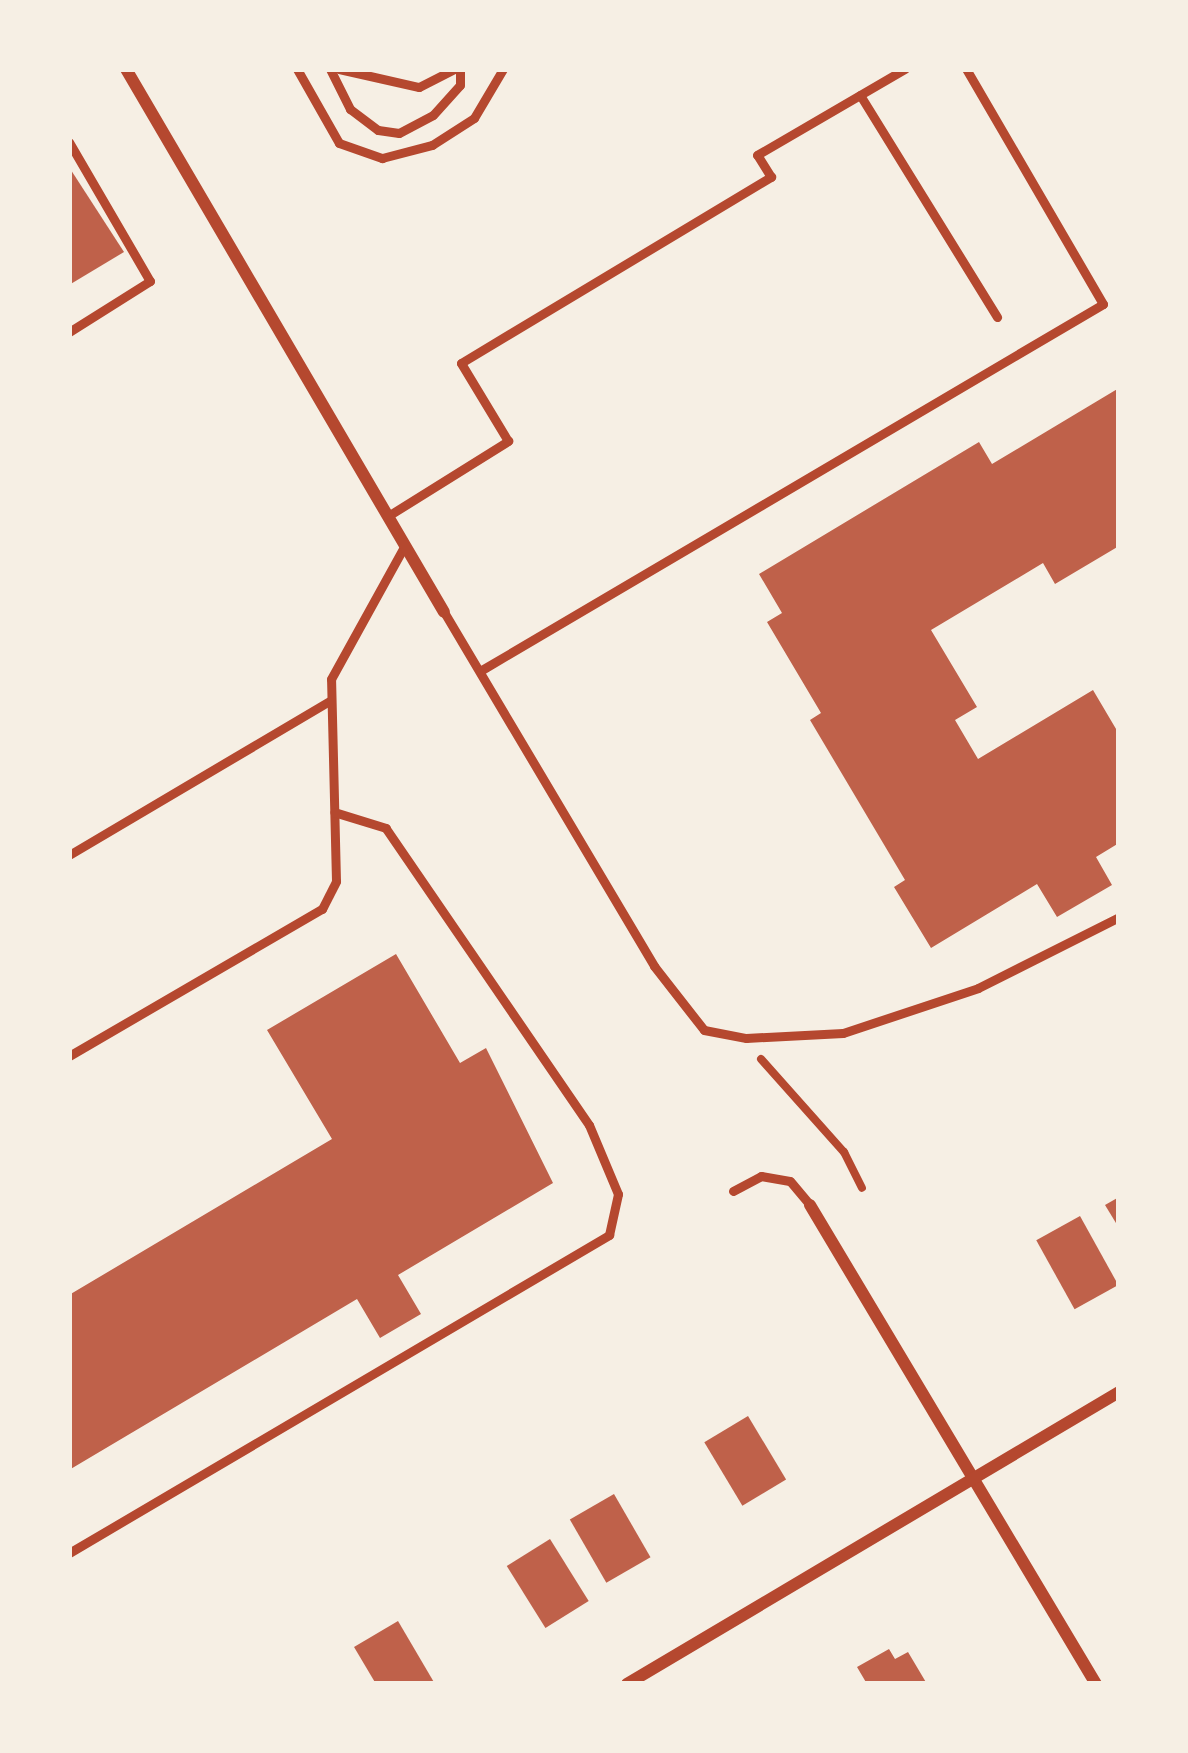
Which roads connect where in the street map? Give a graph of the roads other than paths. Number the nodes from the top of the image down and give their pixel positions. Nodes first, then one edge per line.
1 (126, 69) edge
2 (297, 69) edge
3 (334, 69) edge
4 (457, 69) edge
5 (503, 69) edge
6 (905, 69) edge
7 (966, 69) edge
8 (860, 95) junction
9 (69, 142) edge
10 (997, 317) dead end
11 (69, 332) edge
12 (388, 516) junction
13 (405, 544) junction
14 (444, 612) joint
15 (480, 671) junction
16 (331, 700) junction
17 (334, 812) junction
18 (69, 855) edge
19 (1119, 916) edge
20 (69, 1057) edge
21 (733, 1191) dead end
22 (810, 1205) joint
23 (1119, 1392) edge
24 (973, 1479) junction
25 (69, 1552) edge
26 (627, 1684) edge
27 (1096, 1684) edge

1 - 12 street
2 - 5 lane
3 - 4 lane
3 - 4 lane
6 - 8 lane
7 - 15 lane
8 - 10 lane
8 - 12 lane
9 - 11 lane
12 - 13 street
13 - 14 street
13 - 16 lane
14 - 15 lane
15 - 19 lane
16 - 17 lane
16 - 18 lane
17 - 20 lane
17 - 25 lane
21 - 22 lane
22 - 24 street
23 - 24 street
24 - 26 street
24 - 27 street

